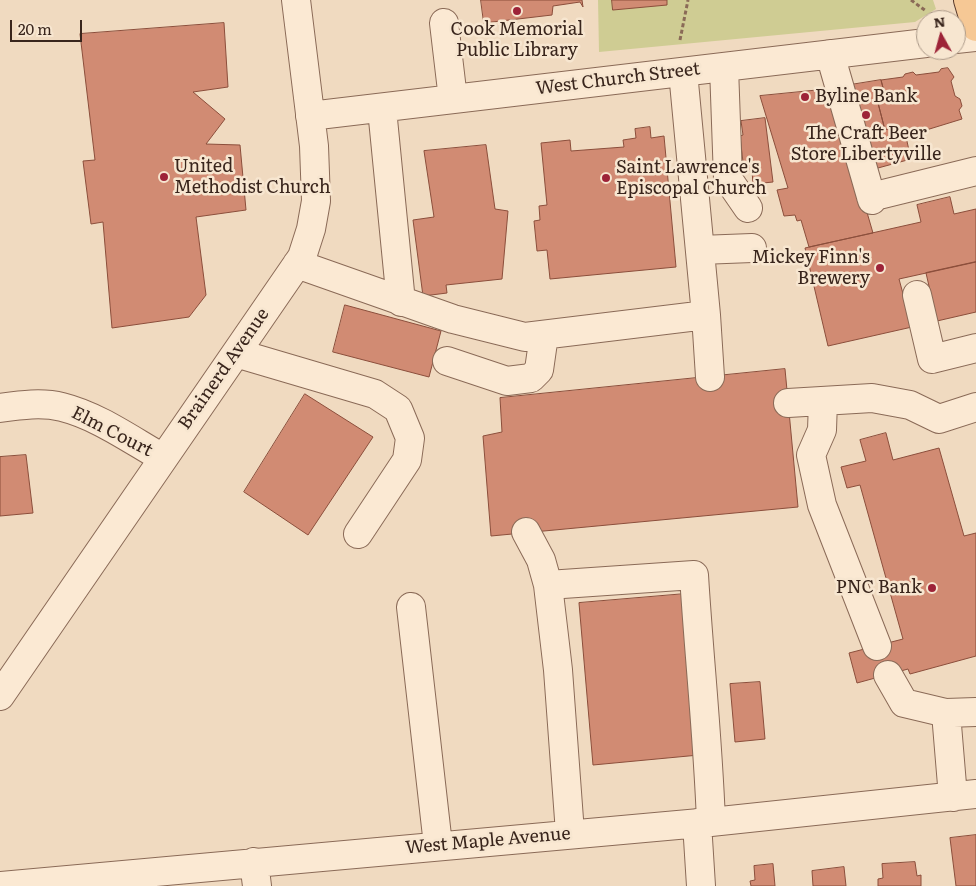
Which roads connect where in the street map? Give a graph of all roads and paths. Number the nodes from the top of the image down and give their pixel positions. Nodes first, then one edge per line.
1 (296, 0) edge
2 (688, 0) edge
3 (911, 0) edge
4 (968, 0) edge
5 (925, 10) edge
6 (444, 23) dead end
7 (976, 27) edge
8 (680, 40) dead end
9 (916, 44) edge
10 (830, 54) junction
11 (724, 67) junction
12 (684, 72) junction
13 (453, 99) junction
14 (382, 109) junction
15 (310, 116) junction
16 (976, 171) edge
17 (748, 208) dead end
18 (752, 248) dead end
19 (700, 250) junction
20 (297, 264) junction
21 (917, 295) dead end
22 (401, 302) junction
23 (706, 315) junction
24 (544, 335) junction
25 (976, 348) edge
26 (236, 352) junction
27 (446, 360) dead end
28 (710, 377) dead end
29 (823, 401) junction
30 (788, 403) dead end
31 (976, 407) edge
32 (0, 408) edge
33 (163, 458) junction
34 (526, 532) dead end
35 (358, 534) dead end
36 (548, 585) junction
37 (411, 607) dead end
38 (877, 646) dead end
39 (888, 675) dead end
40 (0, 696) edge
41 (976, 712) edge
42 (946, 713) junction
43 (965, 796) edge
44 (704, 822) junction
45 (570, 833) junction
46 (438, 845) junction
47 (255, 874) edge
48 (0, 886) edge
49 (701, 886) edge

1 - 15 street, Brainerd Avenue
2 - 8 path
3 - 5 path
4 - 7 main road
6 - 13 street
9 - 10 street, West Church Street
10 - 11 street, West Church Street
10 - 16 street
11 - 12 street, West Church Street
11 - 17 street
12 - 13 street, West Church Street
12 - 19 street
13 - 14 street, West Church Street
14 - 15 street, West Church Street
14 - 22 street
15 - 20 street, Brainerd Avenue
18 - 19 street
19 - 23 street
20 - 22 street
20 - 26 street, Brainerd Avenue
21 - 25 street
22 - 24 street
23 - 24 street
23 - 28 street
24 - 27 street
26 - 33 street, Brainerd Avenue
26 - 35 street
29 - 30 street
29 - 31 street
29 - 38 street
32 - 33 street, Elm Court
33 - 40 street, Brainerd Avenue
34 - 36 street
36 - 44 street
36 - 45 street
37 - 46 street
39 - 42 street
41 - 42 street
42 - 43 street
43 - 44 street, West Maple Avenue
44 - 45 street, West Maple Avenue
44 - 49 street
45 - 46 street, West Maple Avenue
46 - 47 street, West Maple Avenue
47 - 48 street, West Maple Avenue

